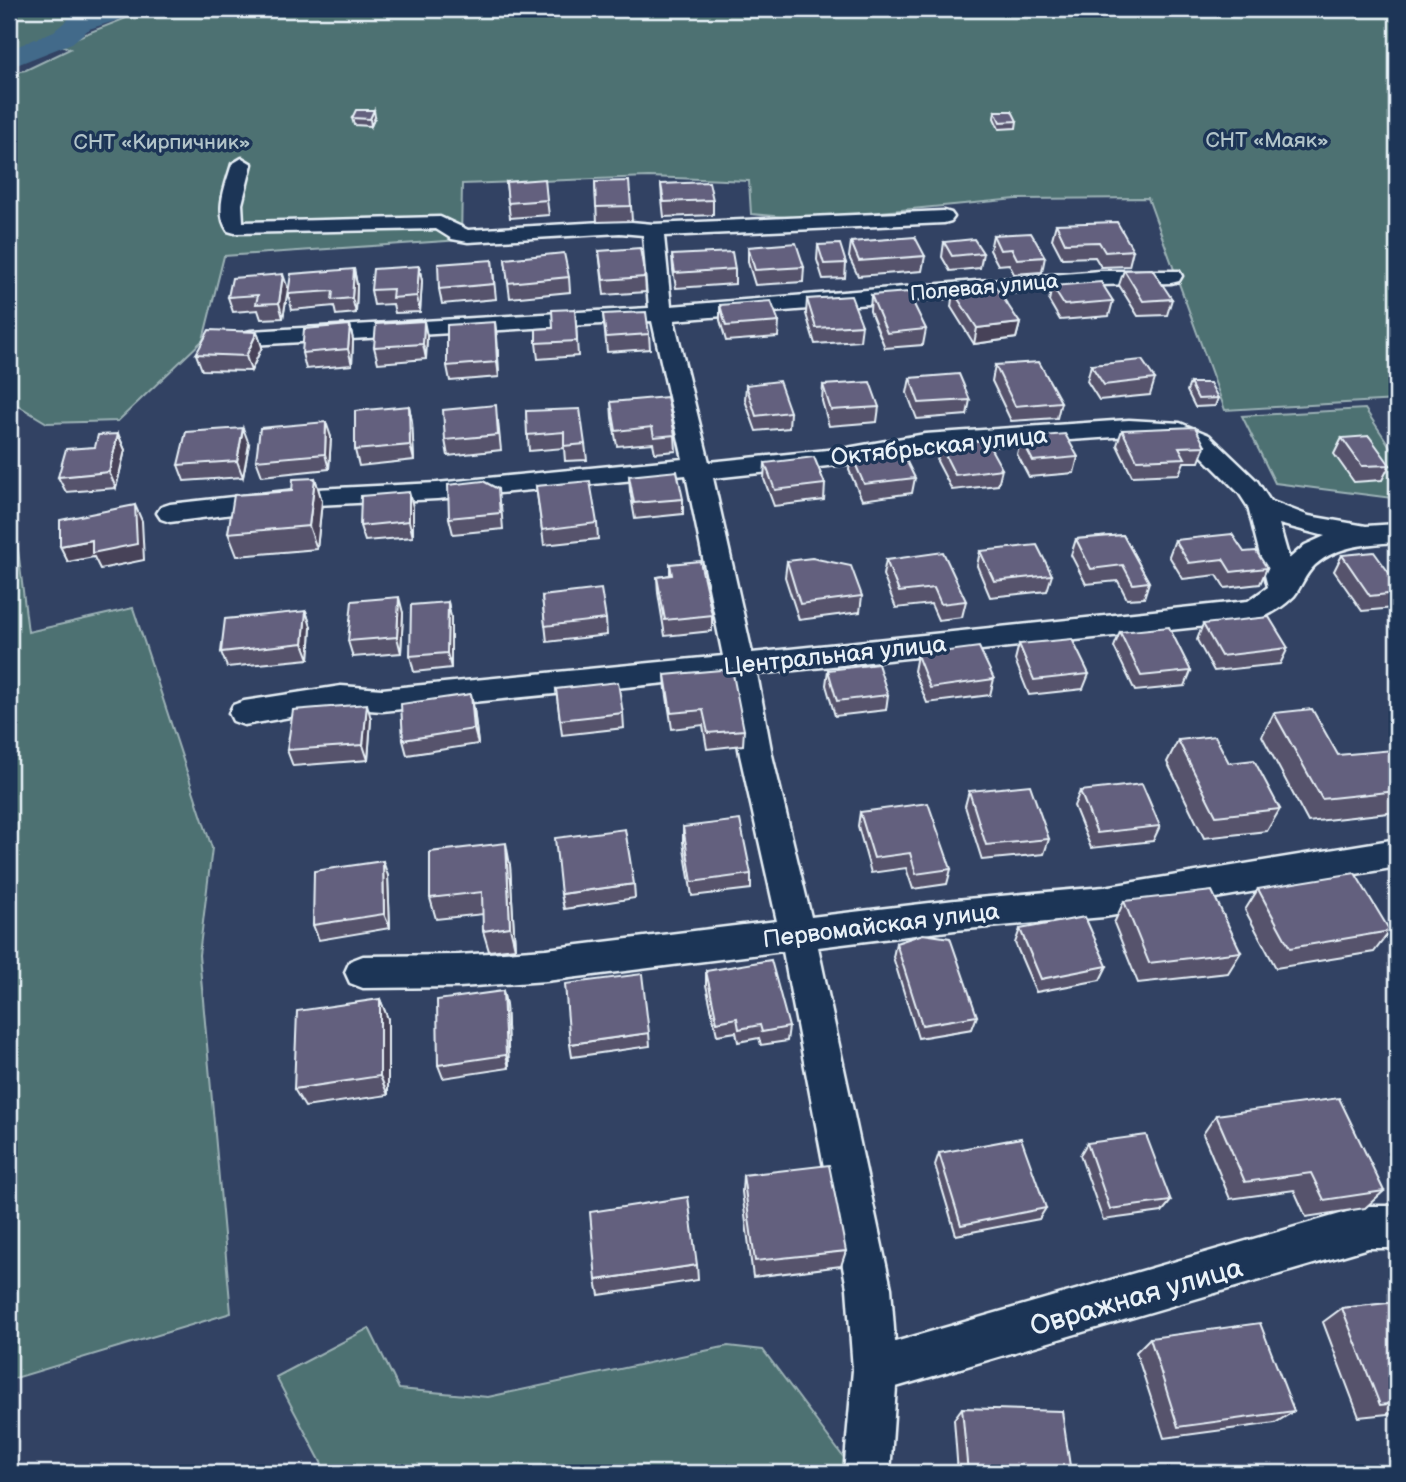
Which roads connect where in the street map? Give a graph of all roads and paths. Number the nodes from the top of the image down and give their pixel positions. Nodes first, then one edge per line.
1 (242, 164) dead end
2 (944, 217) dead end
3 (653, 230) junction
4 (1171, 276) dead end
5 (661, 314) junction
6 (251, 338) edge
7 (698, 469) junction
8 (1261, 507) junction
9 (170, 513) dead end
10 (1397, 533) edge
11 (1363, 534) junction
12 (1283, 590) junction
13 (740, 665) junction
14 (244, 713) dead end
15 (1397, 853) edge
16 (798, 936) junction
17 (363, 972) dead end
18 (1397, 1227) edge
19 (875, 1370) junction
20 (867, 1473) edge

1 - 3 street
2 - 3 street
3 - 5 street
4 - 5 street, Полевая улица
5 - 6 street, Полевая улица
5 - 7 street
7 - 8 street, Октябрьская улица
7 - 9 street, Октябрьская улица
7 - 13 street
8 - 11 street
8 - 12 street
10 - 11 street, Центральная улица
11 - 12 street, Центральная улица
12 - 13 street, Центральная улица
13 - 14 street, Центральная улица
13 - 16 street
15 - 16 street, Первомайская улица
16 - 17 street, Первомайская улица
16 - 19 street
18 - 19 street, Овражная улица
19 - 20 street

